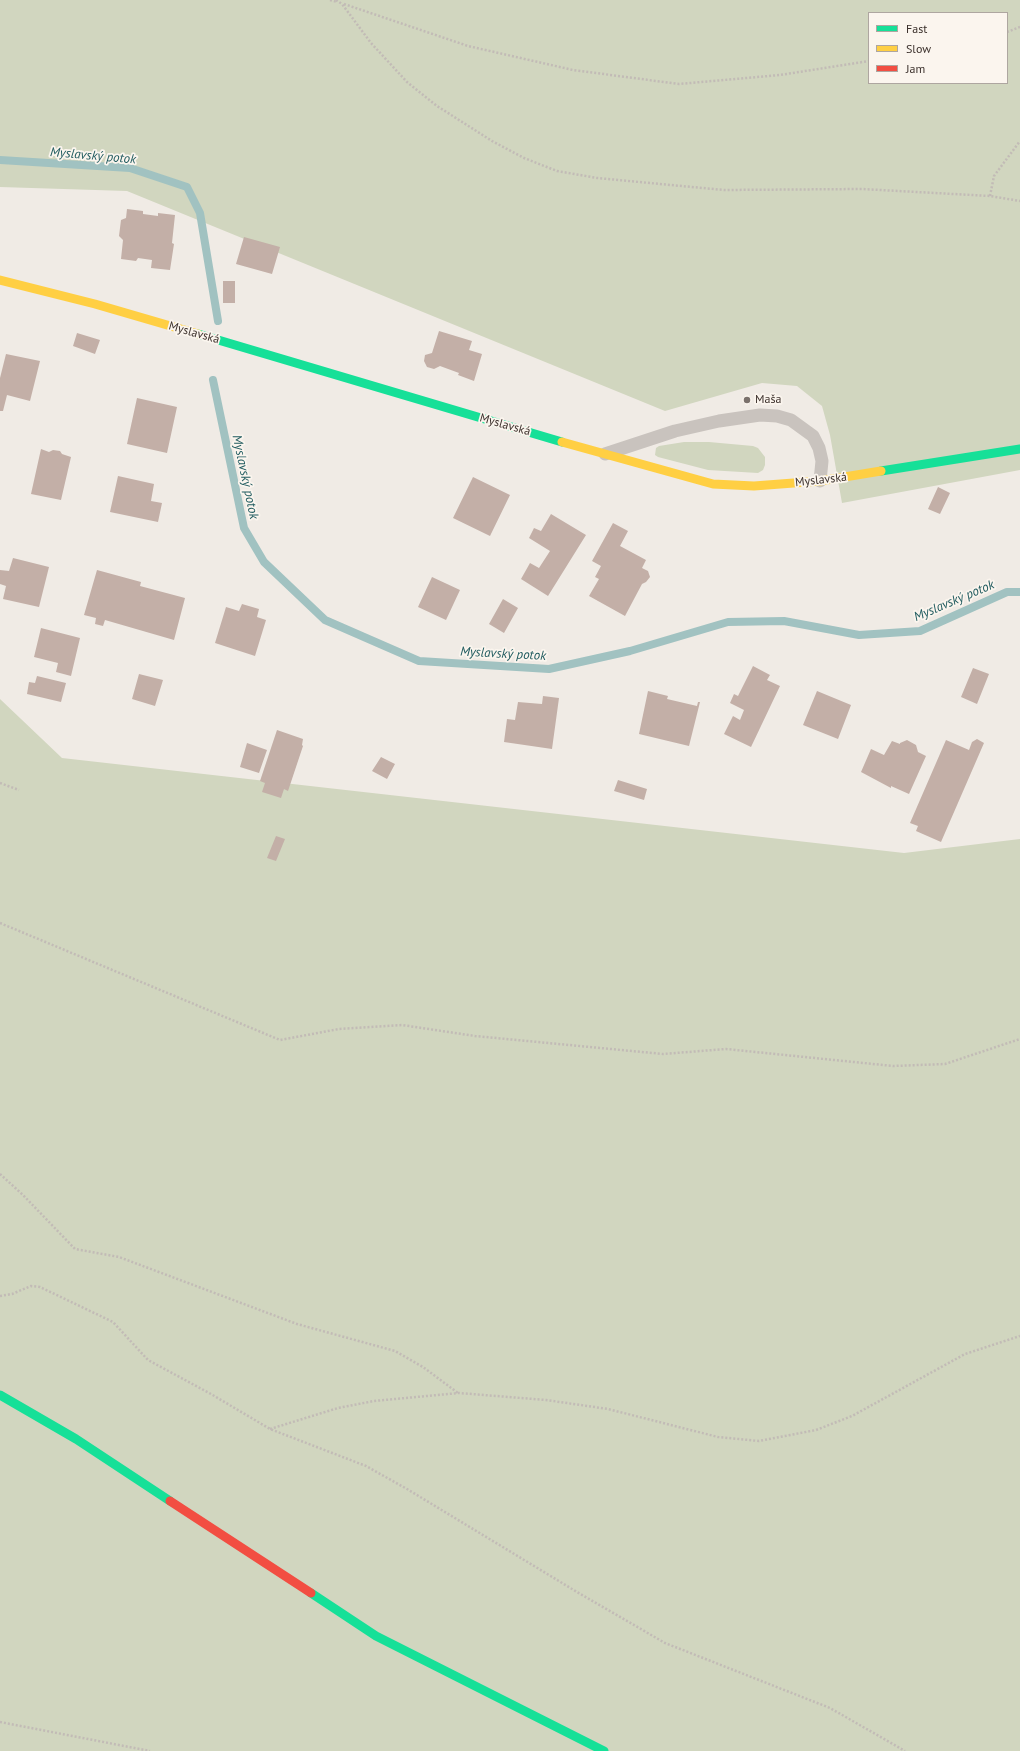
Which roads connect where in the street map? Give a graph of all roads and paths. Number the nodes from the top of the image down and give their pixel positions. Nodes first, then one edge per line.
1 (330, 0) edge
2 (336, 0) edge
3 (342, 4) junction
4 (1020, 27) edge
5 (1008, 32) edge
6 (868, 61) edge
7 (1020, 141) edge
8 (990, 196) junction
9 (1020, 201) edge
10 (0, 280) edge
11 (1020, 449) edge
12 (604, 455) junction
13 (820, 481) junction
14 (0, 783) edge
15 (19, 790) dead end
16 (0, 923) edge
17 (1020, 1039) edge
18 (0, 1174) edge
19 (0, 1296) edge
20 (1020, 1336) edge
21 (459, 1393) junction
22 (0, 1395) edge
23 (270, 1429) junction
24 (0, 1722) edge
25 (150, 1751) edge
26 (604, 1751) edge
27 (905, 1751) edge

1 - 3 path
2 - 3 path
3 - 6 path
3 - 8 path
4 - 5 path
7 - 8 path
8 - 9 path
10 - 12 street, Myslavská
11 - 13 street, Myslavská
12 - 13 street, Myslavská
12 - 13 lane
14 - 15 path
16 - 17 path
18 - 21 path
19 - 23 path
20 - 21 path
21 - 23 path
22 - 26 street
23 - 27 path
24 - 25 path

